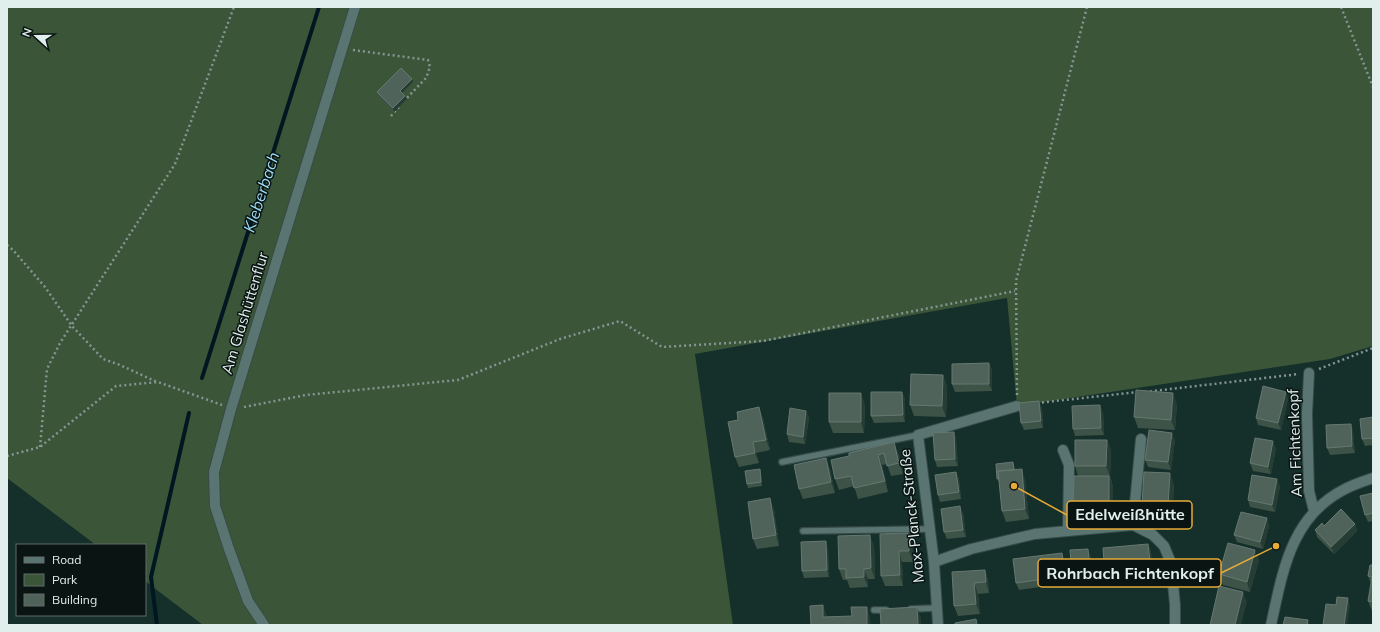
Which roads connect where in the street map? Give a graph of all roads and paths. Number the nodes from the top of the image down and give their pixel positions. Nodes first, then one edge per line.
1 (234, 7) edge
2 (356, 7) edge
3 (1087, 7) edge
4 (1341, 7) edge
5 (342, 49) junction
6 (1373, 87) edge
7 (391, 116) dead end
8 (7, 245) edge
9 (1015, 291) junction
10 (72, 326) junction
11 (1373, 348) edge
12 (1309, 373) junction
13 (158, 382) junction
14 (1017, 406) junction
15 (231, 409) junction
16 (918, 435) junction
17 (1141, 439) dead end
18 (40, 447) junction
19 (1063, 450) dead end
20 (7, 456) edge
21 (782, 462) dead end
22 (1373, 478) edge
23 (1314, 511) junction
24 (1133, 525) junction
25 (930, 529) junction
26 (803, 531) dead end
27 (1068, 531) junction
28 (934, 562) junction
29 (936, 608) junction
30 (905, 609) edge
31 (874, 610) dead end
32 (890, 610) edge
33 (264, 625) edge
34 (938, 625) edge
35 (1175, 625) edge
36 (1271, 625) edge

1 - 10 path
2 - 5 street, Am Glashüttenflur
3 - 9 path
4 - 6 path
5 - 7 path
5 - 15 street, Am Glashüttenflur
8 - 10 path
9 - 14 path
9 - 15 path
10 - 13 path
10 - 18 path
11 - 12 path
12 - 14 path
12 - 23 street, Am Fichtenkopf
13 - 15 path
13 - 18 path
14 - 16 street, Max-Planck-Straße
15 - 33 street, Am Glashüttenflur
16 - 21 lane
16 - 25 street, Max-Planck-Straße
17 - 24 street
18 - 20 path
19 - 27 street
22 - 23 street
23 - 36 street
24 - 27 street
24 - 35 street
25 - 26 lane
25 - 28 street, Max-Planck-Straße
27 - 28 street
28 - 29 street, Max-Planck-Straße
29 - 30 lane
29 - 34 street, Max-Planck-Straße
31 - 32 lane

